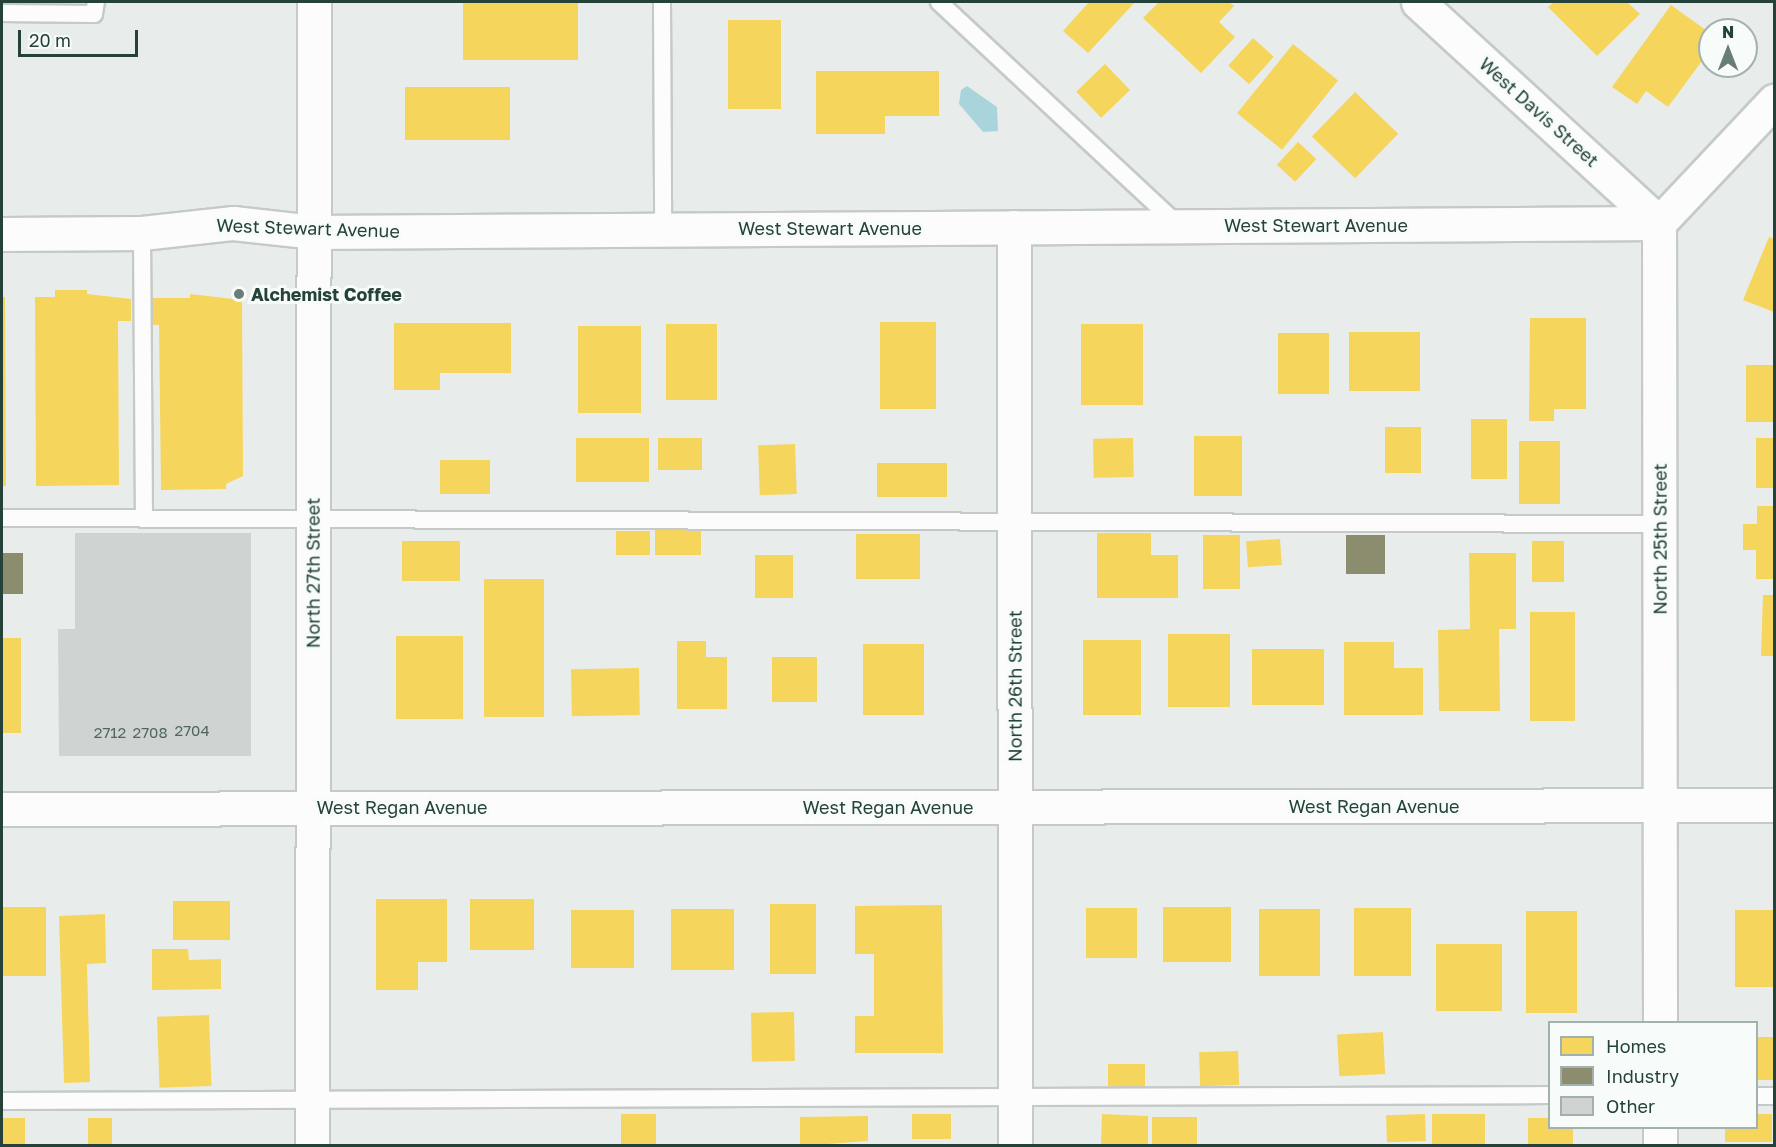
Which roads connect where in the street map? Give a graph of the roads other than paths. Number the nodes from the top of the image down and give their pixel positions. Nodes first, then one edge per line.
1 (96, 2) edge
2 (314, 2) edge
3 (662, 2) edge
4 (939, 2) edge
5 (1418, 2) edge
6 (2, 13) edge
7 (1774, 101) edge
8 (1659, 223) junction
9 (1180, 226) junction
10 (1014, 227) junction
11 (663, 229) junction
12 (314, 232) junction
13 (142, 233) junction
14 (2, 234) edge
15 (2, 518) edge
16 (144, 519) junction
17 (313, 519) junction
18 (1014, 522) junction
19 (1660, 524) junction
20 (1660, 805) junction
21 (1774, 805) edge
22 (1015, 806) junction
23 (312, 808) junction
24 (2, 809) edge
25 (1660, 1021) edge
26 (1548, 1095) edge
27 (1758, 1095) edge
28 (1774, 1096) edge
29 (1015, 1099) junction
30 (312, 1100) junction
31 (2, 1101) edge
32 (1660, 1129) edge
33 (312, 1146) edge
34 (1015, 1146) edge
35 (1660, 1146) edge

1 - 6 lane
2 - 12 street, North 27th Street
3 - 11 lane
4 - 9 lane
5 - 8 street, West Davis Street
7 - 8 street
8 - 9 street, West Stewart Avenue
8 - 19 street, North 25th Street
9 - 10 street, West Stewart Avenue
10 - 11 street, West Stewart Avenue
10 - 18 street, North 26th Street
11 - 12 street, West Stewart Avenue
12 - 13 street, West Stewart Avenue
12 - 17 street, North 27th Street
13 - 14 street, West Stewart Avenue
13 - 16 lane
15 - 16 lane
16 - 17 lane
17 - 18 lane
17 - 23 street, North 27th Street
18 - 19 lane
18 - 22 street, North 26th Street
19 - 20 street, North 25th Street
20 - 21 street, West Regan Avenue
20 - 22 street, West Regan Avenue
20 - 25 street, North 25th Street
22 - 23 street, West Regan Avenue
22 - 29 street, North 26th Street
23 - 24 street, West Regan Avenue
23 - 30 street, North 27th Street
26 - 29 lane
27 - 28 lane
29 - 30 lane
29 - 34 street, North 26th Street
30 - 31 lane
30 - 33 street, North 27th Street
32 - 35 street

